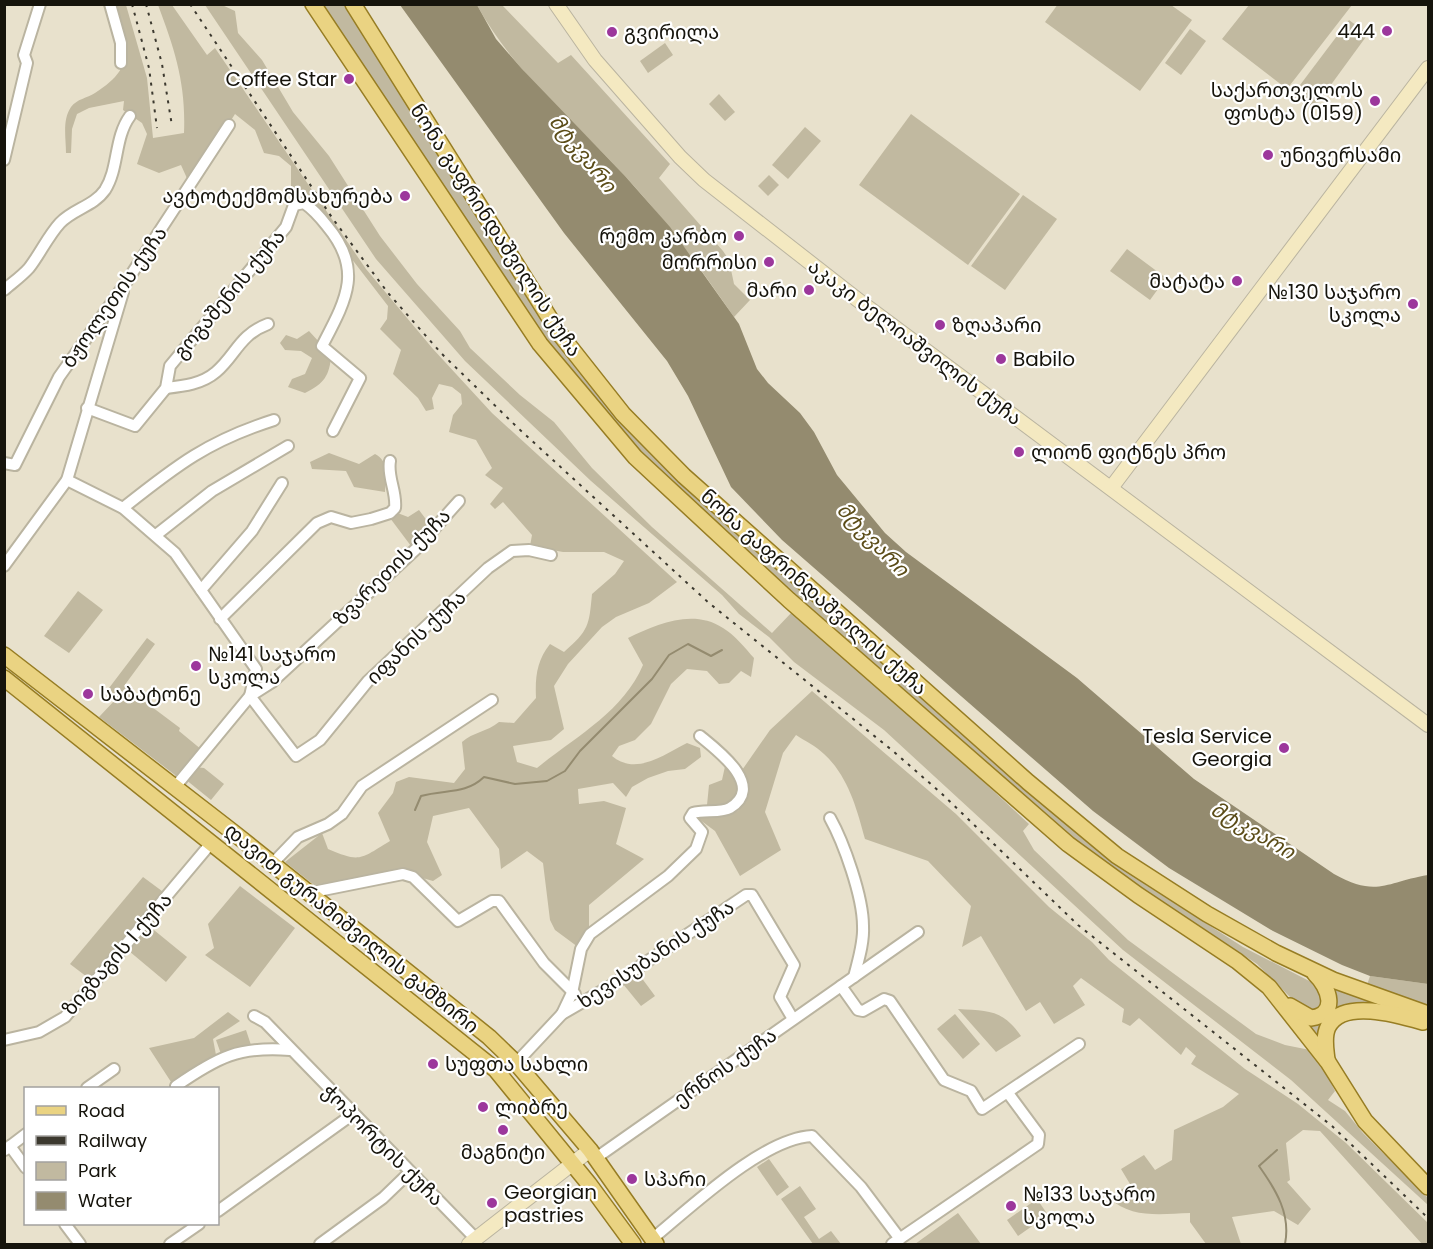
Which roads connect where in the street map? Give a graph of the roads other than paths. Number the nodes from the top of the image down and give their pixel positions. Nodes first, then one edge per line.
1 (40, 4) edge
2 (110, 4) edge
3 (313, 4) edge
4 (353, 4) edge
5 (556, 4) edge
6 (121, 63) dead end
7 (1428, 68) edge
8 (1423, 84) edge
9 (130, 116) dead end
10 (229, 126) dead end
11 (4, 160) edge
12 (127, 281) junction
13 (4, 290) edge
14 (268, 324) dead end
15 (166, 388) junction
16 (87, 408) junction
17 (274, 420) dead end
18 (333, 431) dead end
19 (288, 446) dead end
20 (390, 461) dead end
21 (4, 463) edge
22 (67, 480) junction
23 (282, 483) dead end
24 (1111, 488) junction
25 (459, 501) dead end
26 (123, 508) junction
27 (156, 535) junction
28 (551, 555) dead end
29 (4, 566) edge
30 (201, 590) junction
31 (220, 619) junction
32 (4, 655) edge
33 (4, 678) edge
34 (250, 696) junction
35 (492, 700) dead end
36 (1428, 725) edge
37 (700, 736) dead end
38 (175, 787) junction
39 (830, 818) dead end
40 (225, 826) junction
41 (212, 842) junction
42 (272, 864) junction
43 (308, 892) junction
44 (918, 932) dead end
45 (1311, 970) junction
46 (854, 977) junction
47 (841, 986) junction
48 (572, 993) junction
49 (1281, 999) junction
50 (587, 1000) junction
51 (562, 1014) junction
52 (1428, 1014) edge
53 (254, 1016) dead end
54 (793, 1019) junction
55 (1428, 1024) edge
56 (4, 1040) edge
57 (1079, 1044) dead end
58 (290, 1050) junction
59 (1327, 1061) junction
60 (516, 1063) junction
61 (114, 1068) dead end
62 (176, 1086) dead end
63 (90, 1087) edge
64 (1008, 1093) junction
65 (353, 1114) junction
66 (24, 1135) edge
67 (7, 1148) edge
68 (593, 1154) junction
69 (572, 1162) junction
70 (24, 1166) edge
71 (410, 1172) junction
72 (1428, 1187) edge
73 (219, 1210) edge
74 (66, 1225) edge
75 (198, 1225) edge
76 (472, 1242) edge
77 (654, 1242) edge
78 (896, 1242) edge
79 (80, 1245) edge
80 (170, 1245) edge
81 (320, 1245) edge
82 (633, 1245) edge

1 - 11 street
2 - 6 street
3 - 49 main road, ნონა გაფრინდაშვილის ქუჩა
4 - 45 main road, ნონა გაფრინდაშვილის ქუჩა
5 - 24 main road, აკაკი ბელიაშვილის ქუჩა
7 - 8 main road
8 - 24 main road
9 - 13 street
10 - 12 street, ბჟოლეთის ქუჩა
12 - 16 street
12 - 21 street, ბჟოლეთის ქუჩა
14 - 15 street
15 - 16 street, გოგაშენის ქუჩა
15 - 18 street, გოგაშენის ქუჩა
16 - 22 street
17 - 26 street
19 - 27 street
20 - 31 street
22 - 26 street
22 - 29 street
23 - 30 street
24 - 36 main road, აკაკი ბელიაშვილის ქუჩა
25 - 34 street, ზვარეთის ქუჩა
26 - 27 street
27 - 30 street
28 - 34 street, იფანის ქუჩა
30 - 31 street
31 - 34 street
32 - 38 main road, დავით გურამიშვილის გამზირი
33 - 41 main road, დავით გურამიშვილის გამზირი
34 - 38 street, ზვარეთის ქუჩა
35 - 42 street
37 - 48 street, ხევისუბანის ქუჩა
38 - 40 main road, დავით გურამიშვილის გამზირი
39 - 46 street
40 - 41 main road
40 - 42 main road, დავით გურამიშვილის გამზირი
41 - 56 street, ზიგზაგის I ქუჩა
41 - 69 main road, დავით გურამიშვილის გამზირი
42 - 43 main road, დავით გურამიშვილის გამზირი
43 - 48 street, ხევისუბანის ქუჩა
43 - 60 main road, დავით გურამიშვილის გამზირი
44 - 46 street, ერწოს ქუჩა
45 - 49 main road
45 - 52 main road, ნონა გაფრინდაშვილის ქუჩა
46 - 47 street, ერწოს ქუჩა
47 - 54 street, ერწოს ქუჩა
47 - 64 street
48 - 50 street
48 - 51 street, ხევისუბანის ქუჩა
49 - 59 main road, ნონა გაფრინდაშვილის ქუჩა
50 - 51 street, ხევისუბანის ქუჩა
50 - 54 street, ხევისუბანის ქუჩა
51 - 60 street, ხევისუბანის ქუჩა
53 - 58 street, ჭოპორტის ქუჩა
54 - 68 street, ერწოს ქუჩა
55 - 59 main road
57 - 64 street
58 - 62 street
58 - 65 street, ჭოპორტის ქუჩა
59 - 72 main road, ნონა გაფრინდაშვილის ქუჩა
60 - 68 main road, დავით გურამიშვილის გამზირი
61 - 63 street
64 - 78 street
65 - 71 street, ჭოპორტის ქუჩა
65 - 73 street
66 - 67 street
67 - 70 street
68 - 69 main road
68 - 77 main road, დავით გურამიშვილის გამზირი
69 - 76 main road
69 - 82 main road, დავით გურამიშვილის გამზირი
71 - 76 street, ჭოპორტის ქუჩა
71 - 81 street
74 - 79 street
75 - 80 street
77 - 78 street

